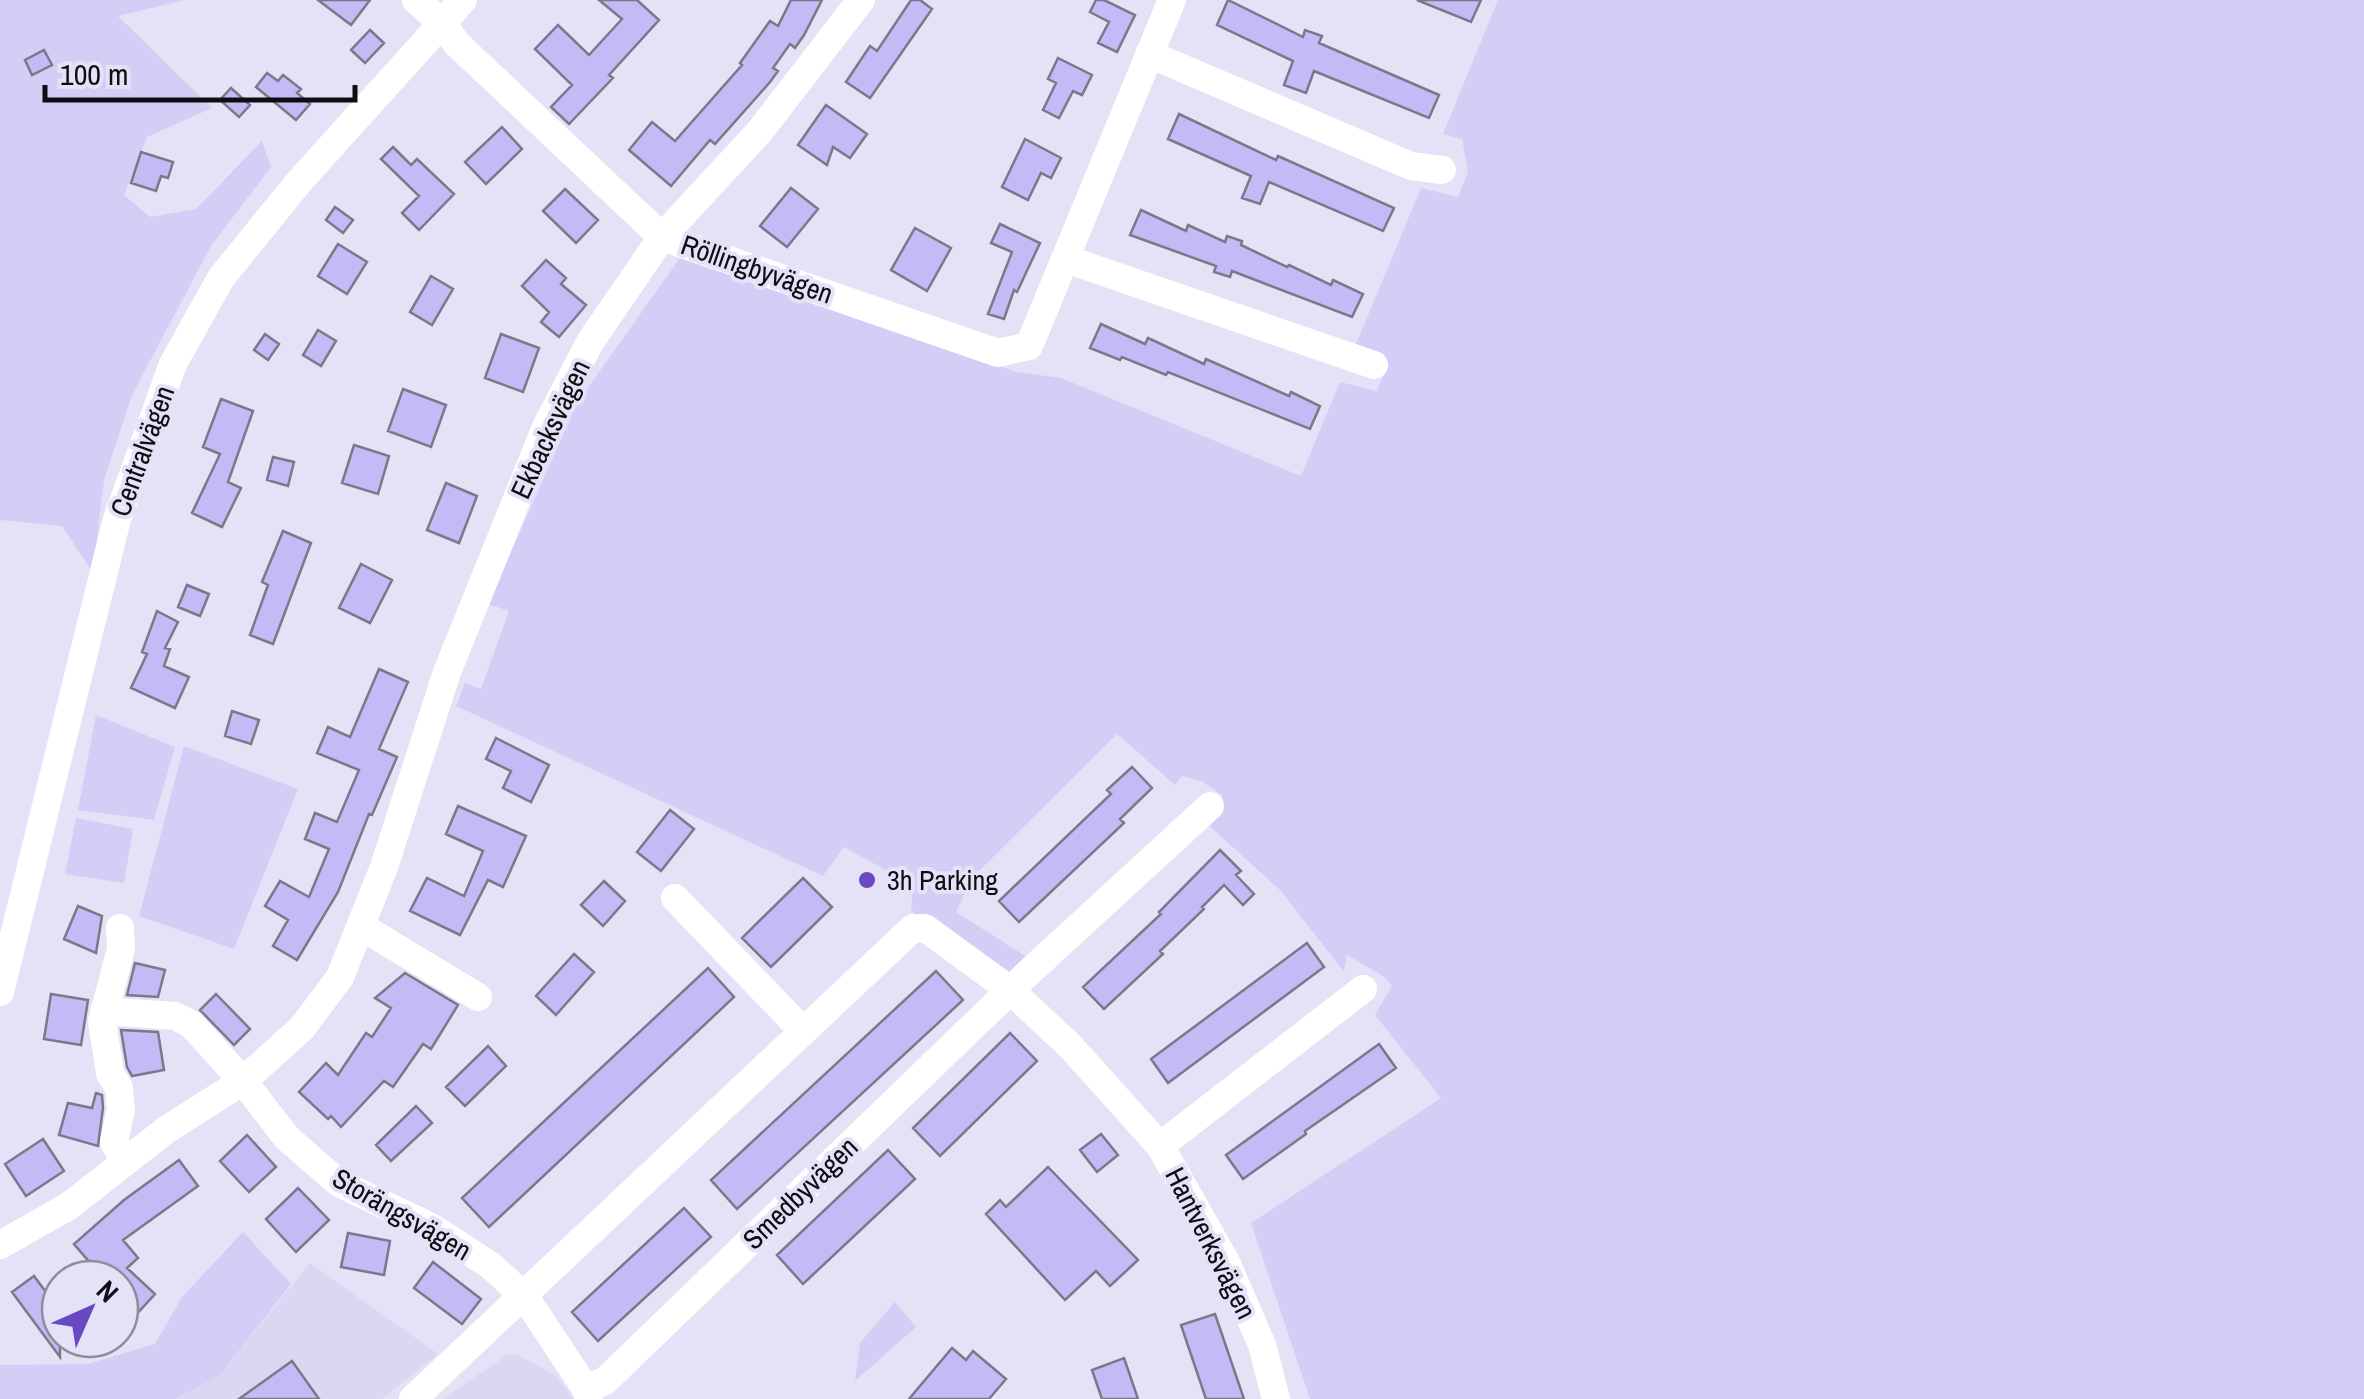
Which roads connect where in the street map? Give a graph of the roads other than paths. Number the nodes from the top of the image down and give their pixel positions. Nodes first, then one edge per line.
1 (416, 0) edge
2 (463, 0) edge
3 (861, 0) edge
4 (1172, 0) edge
5 (443, 24) junction
6 (1149, 54) junction
7 (1442, 170) dead end
8 (662, 236) junction
9 (1066, 259) junction
10 (1374, 364) dead end
11 (1210, 806) dead end
12 (675, 898) dead end
13 (362, 927) junction
14 (120, 928) dead end
15 (1362, 989) dead end
16 (1010, 990) junction
17 (0, 992) edge
18 (478, 998) dead end
19 (104, 1011) junction
20 (803, 1031) junction
21 (243, 1081) junction
22 (1160, 1146) junction
23 (125, 1162) junction
24 (0, 1245) edge
25 (524, 1297) junction
26 (588, 1394) edge
27 (413, 1399) edge
28 (1276, 1399) edge

1 - 5 street, Röllingbyvägen
2 - 5 street, Centralvägen
3 - 8 street, Ekbacksvägen
4 - 6 street, Röllingbyvägen
5 - 8 street, Röllingbyvägen
5 - 17 street, Centralvägen
6 - 7 street
6 - 9 street, Röllingbyvägen
8 - 9 street, Röllingbyvägen
8 - 13 street, Ekbacksvägen
9 - 10 street
11 - 16 street
12 - 20 street
13 - 18 street
13 - 21 street, Ekbacksvägen
14 - 19 street
15 - 22 street, Hantverksvägen
16 - 20 street, Hantverksvägen
16 - 22 street, Hantverksvägen
16 - 26 street, Smedbyvägen
19 - 21 street
19 - 23 street
20 - 25 street
21 - 23 street, Ekbacksvägen
21 - 25 street, Storängsvägen
22 - 28 street, Hantverksvägen
23 - 24 street, Ekbacksvägen
25 - 26 street, Storängsvägen
25 - 27 street

